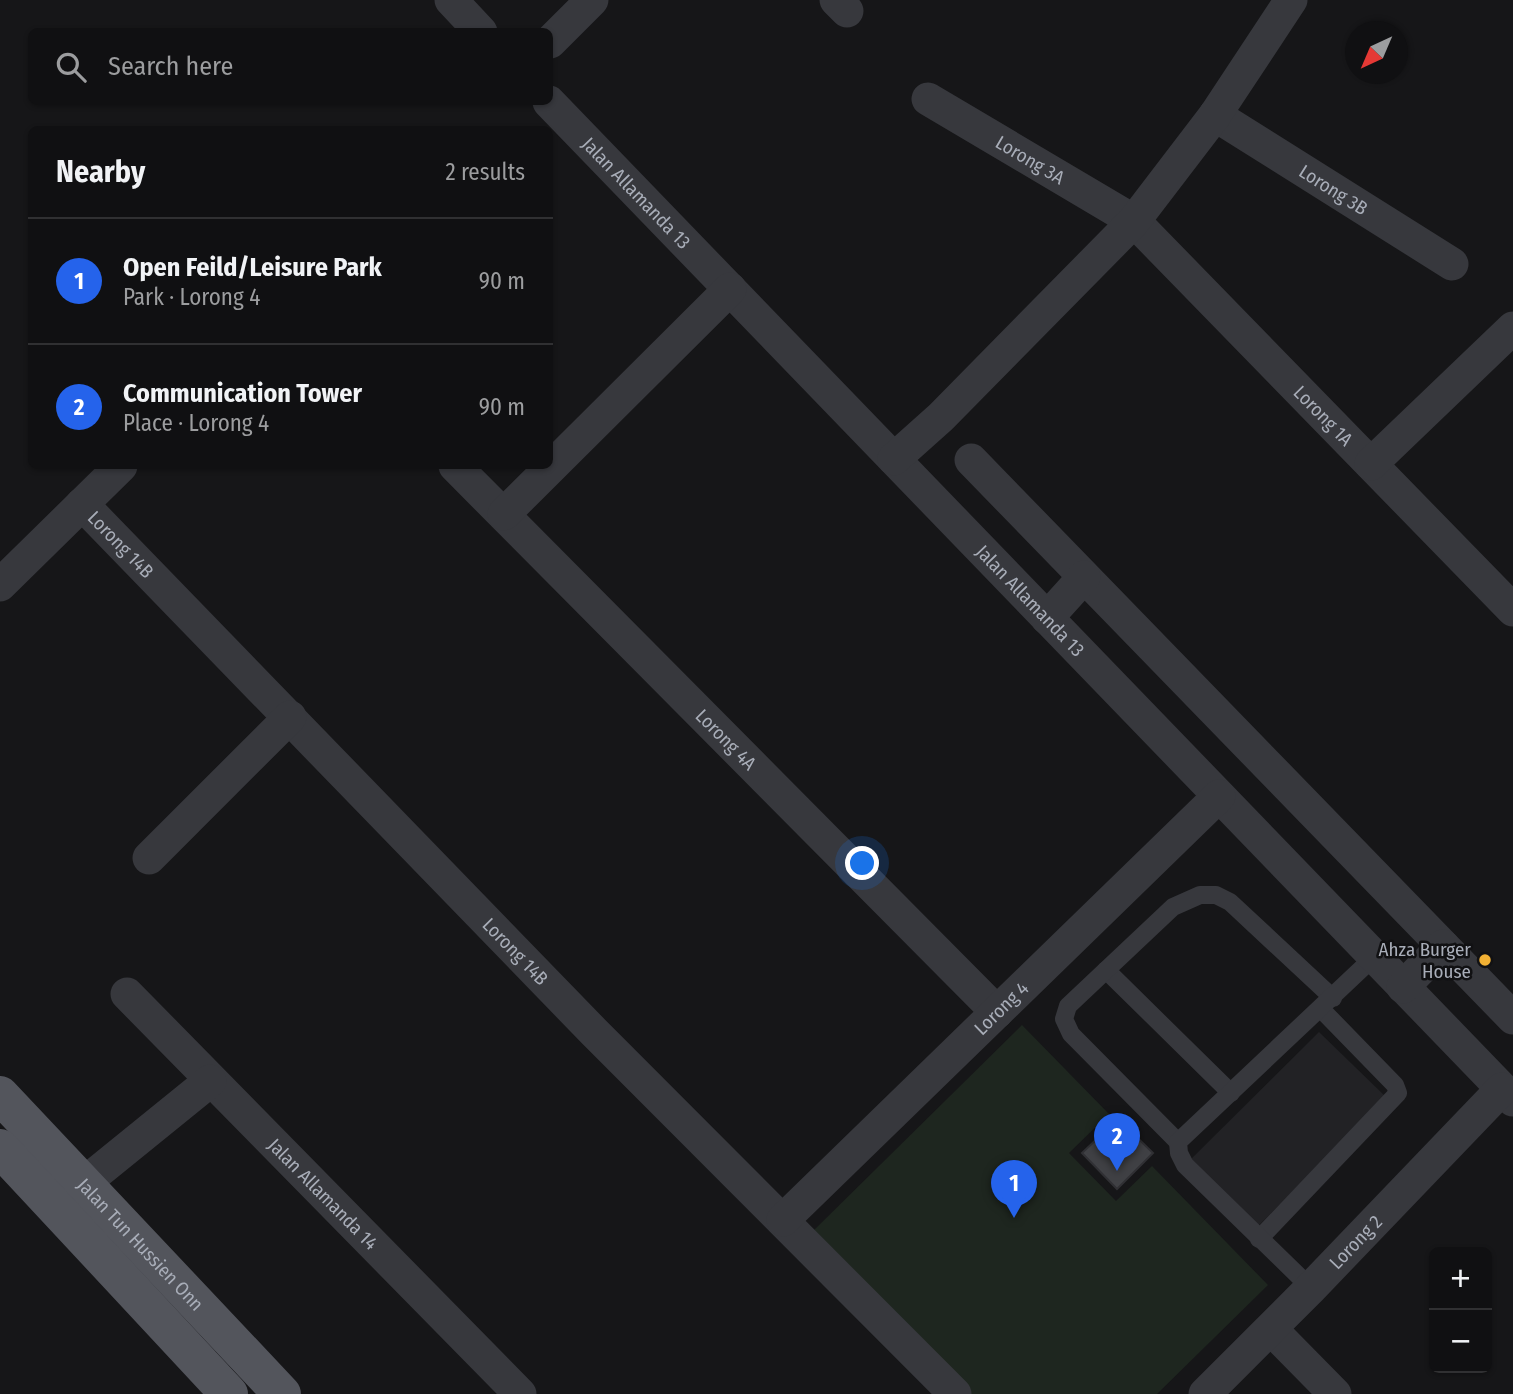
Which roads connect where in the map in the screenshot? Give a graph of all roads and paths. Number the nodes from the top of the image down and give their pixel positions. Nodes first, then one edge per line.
1 (451, 0) edge
2 (592, 0) edge
3 (1291, 0) edge
4 (477, 28) edge
5 (553, 39) edge
6 (928, 99) dead end
7 (552, 105) edge
8 (1215, 115) junction
9 (1134, 221) junction
10 (1452, 264) dead end
11 (730, 289) junction
12 (1513, 328) edge
13 (894, 459) junction
14 (971, 460) dead end
15 (1371, 464) junction
16 (553, 465) edge
17 (118, 469) edge
18 (458, 469) edge
19 (549, 469) edge
20 (82, 504) junction
21 (504, 514) junction
22 (1084, 577) junction
23 (0, 585) edge
24 (1513, 610) edge
25 (1047, 618) junction
26 (290, 717) junction
27 (1219, 796) junction
28 (149, 858) dead end
29 (1443, 946) junction
30 (1374, 957) junction
31 (1106, 970) junction
32 (1404, 987) junction
33 (127, 994) dead end
34 (1326, 1004) junction
35 (997, 1012) junction
36 (1513, 1018) edge
37 (210, 1081) junction
38 (1231, 1093) junction
39 (0, 1095) edge
40 (1508, 1095) edge
41 (1178, 1142) junction
42 (3, 1155) edge
43 (83, 1184) junction
44 (783, 1220) junction
45 (1259, 1239) junction
46 (1311, 1288) junction
47 (1271, 1329) junction
48 (950, 1393) edge
49 (229, 1394) edge
50 (282, 1394) edge
51 (520, 1394) edge
52 (1205, 1394) edge
53 (1335, 1394) edge

1 - 4 street
2 - 5 street
3 - 8 street
6 - 9 street, Lorong 3A
7 - 11 street, Jalan Allamanda 13
8 - 9 street
8 - 10 street, Lorong 3B
9 - 13 street
9 - 15 street, Lorong 1A
11 - 13 street, Jalan Allamanda 13
11 - 16 street
12 - 15 street
13 - 25 street, Jalan Allamanda 13
14 - 22 street
15 - 24 street, Lorong 1A
17 - 20 street
18 - 21 street, Lorong 4A
19 - 21 street
20 - 23 street
20 - 26 street, Lorong 14B
21 - 35 street, Lorong 4A
22 - 25 street
22 - 29 street
25 - 27 street, Jalan Allamanda 13
26 - 28 street
26 - 44 street, Lorong 14B
27 - 30 street, Jalan Allamanda 13
27 - 35 street, Lorong 4
29 - 32 street
29 - 36 street
30 - 32 street, Jalan Allamanda 13
30 - 34 lane
31 - 34 lane
31 - 38 lane
31 - 41 lane
32 - 40 street, Jalan Allamanda 13
33 - 37 street, Jalan Allamanda 14
34 - 38 lane
34 - 45 lane
35 - 44 street, Lorong 4
37 - 43 street
37 - 51 street, Jalan Allamanda 14
38 - 41 lane
39 - 43 main road, Jalan Tun Hussien Onn
40 - 46 street, Lorong 2
41 - 45 lane
42 - 49 main road, Jalan Tun Hussien Onn
43 - 50 main road, Jalan Tun Hussien Onn
44 - 48 street, Lorong 14B
45 - 46 lane
46 - 47 street, Lorong 2
47 - 52 street, Lorong 2
47 - 53 street

